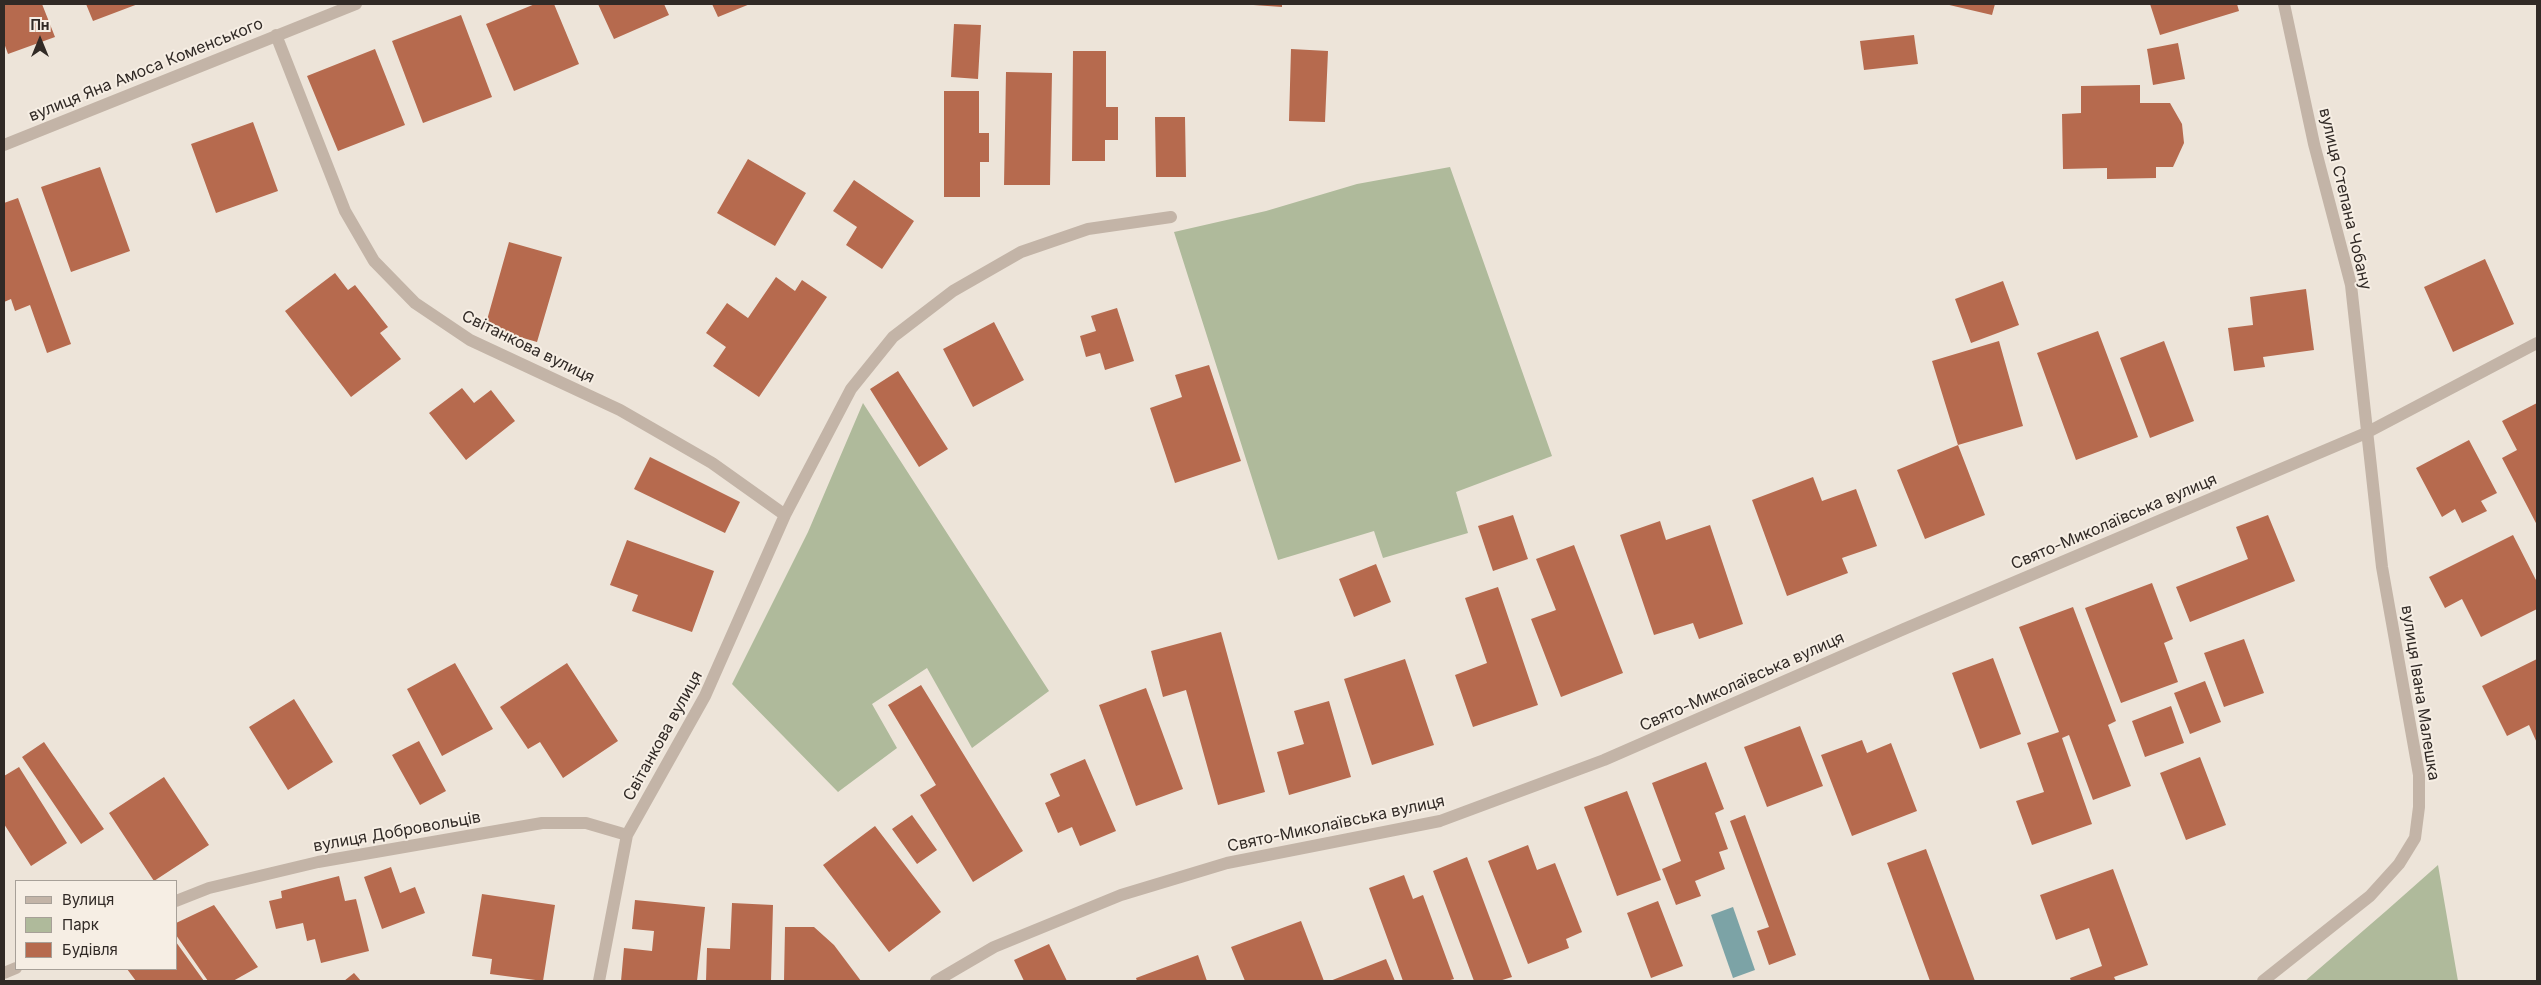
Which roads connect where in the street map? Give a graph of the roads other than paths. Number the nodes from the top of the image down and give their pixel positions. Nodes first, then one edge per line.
1 (356, 4) edge
2 (2284, 4) edge
3 (276, 35) junction
4 (4, 145) edge
5 (1171, 217) dead end
6 (2537, 343) edge
7 (2366, 433) junction
8 (785, 515) junction
9 (627, 835) junction
10 (178, 901) edge
11 (600, 981) edge
12 (936, 981) edge
13 (2262, 981) edge

1 - 3 street, вулиця Яна Амоса Коменського
2 - 7 street, вулиця Степана Чобану
3 - 4 street, вулиця Яна Амоса Коменського
3 - 8 street, Світанкова вулиця
5 - 8 street, Світанкова вулиця
6 - 7 street, Свято-Миколаївська вулиця
7 - 12 street, Свято-Миколаївська вулиця
7 - 13 street, вулиця Івана Малешка
8 - 9 street, Світанкова вулиця
9 - 10 street, вулиця Добровольців
9 - 11 street, Світанкова вулиця

